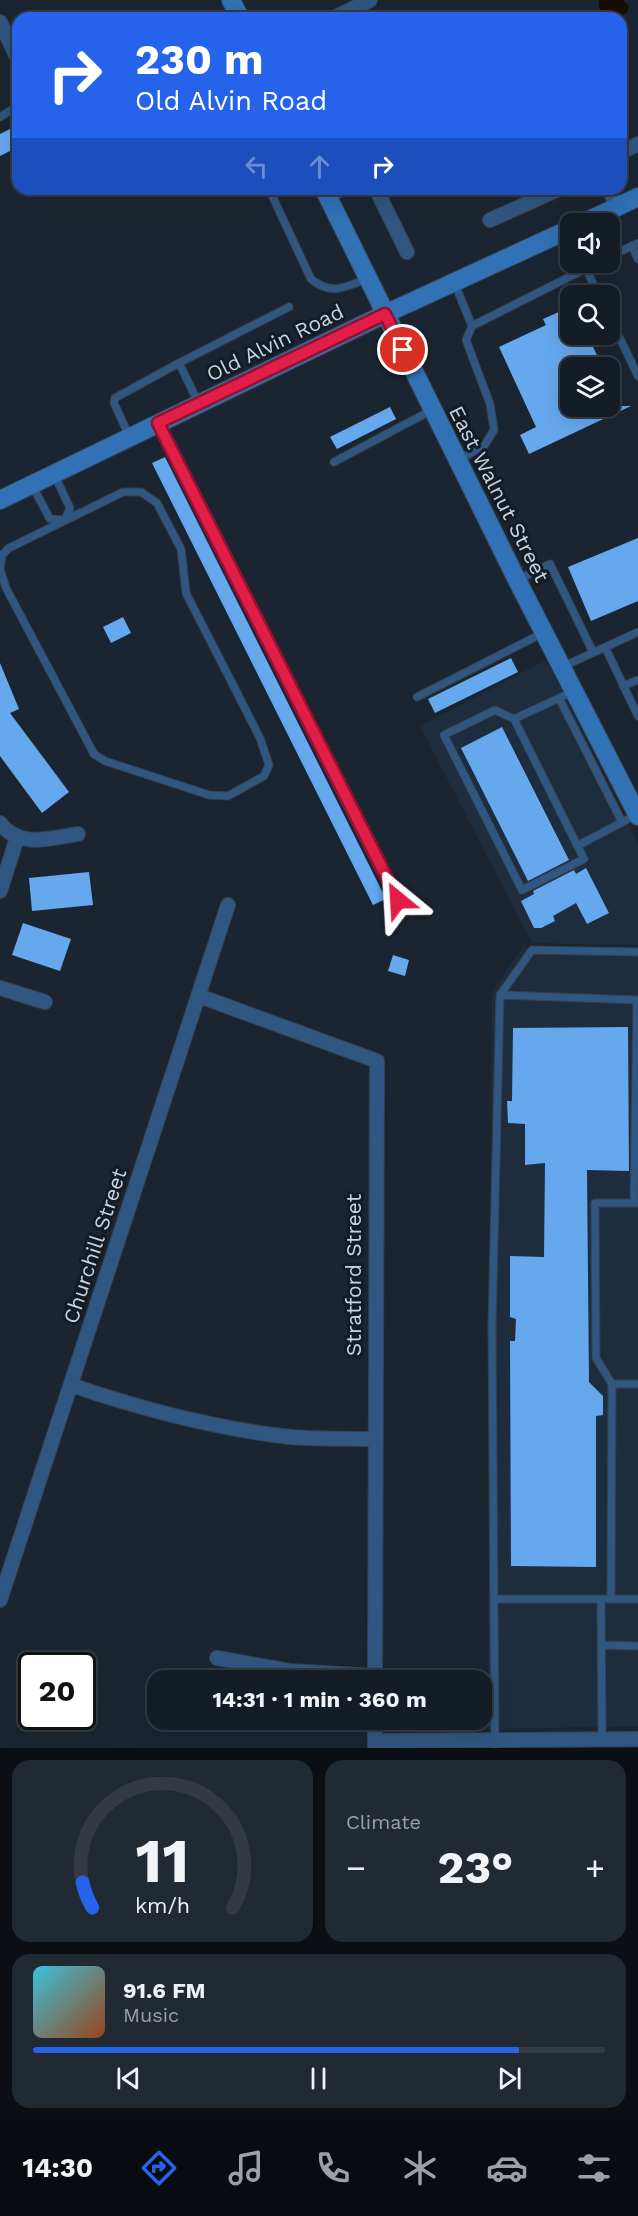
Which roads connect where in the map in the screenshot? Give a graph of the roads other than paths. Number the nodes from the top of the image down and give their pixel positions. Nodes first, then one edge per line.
1 (370, 0) edge
2 (346, 12) edge
3 (0, 22) edge
4 (12, 46) edge
5 (272, 195) edge
6 (333, 195) edge
7 (379, 195) edge
8 (546, 195) edge
9 (612, 195) edge
10 (638, 197) edge
11 (617, 207) junction
12 (605, 213) edge
13 (490, 220) dead end
14 (560, 235) edge
15 (635, 245) edge
16 (407, 252) dead end
17 (620, 252) edge
18 (638, 259) edge
19 (571, 273) edge
20 (368, 278) junction
21 (454, 282) junction
22 (289, 307) dead end
23 (385, 314) junction
24 (472, 326) junction
25 (620, 339) edge
26 (179, 363) junction
27 (638, 376) edge
28 (199, 404) junction
29 (432, 410) junction
30 (158, 423) junction
31 (130, 437) junction
32 (457, 460) junction
33 (334, 462) dead end
34 (54, 474) junction
35 (32, 485) junction
36 (0, 500) edge
37 (65, 520) junction
38 (517, 580) junction
39 (638, 632) edge
40 (544, 633) junction
41 (605, 647) junction
42 (593, 652) junction
43 (562, 667) junction
44 (638, 680) edge
45 (623, 686) junction
46 (567, 694) junction
47 (417, 697) dead end
48 (638, 716) edge
49 (514, 719) junction
50 (634, 816) edge
51 (0, 823) edge
52 (78, 834) dead end
53 (17, 838) junction
54 (577, 846) junction
55 (0, 891) edge
56 (398, 900) dead end
57 (228, 905) dead end
58 (638, 952) edge
59 (0, 988) edge
60 (500, 995) junction
61 (199, 996) junction
62 (638, 1000) edge
63 (45, 1002) dead end
64 (636, 1203) edge
65 (612, 1384) junction
66 (638, 1384) edge
67 (71, 1385) junction
68 (374, 1439) junction
69 (494, 1599) junction
70 (602, 1599) junction
71 (611, 1599) junction
72 (638, 1599) edge
73 (0, 1600) edge
74 (602, 1645) junction
75 (638, 1646) edge
76 (216, 1658) dead end
77 (284, 1670) edge
78 (375, 1670) edge
79 (638, 1739) edge
80 (606, 1742) edge
81 (375, 1744) edge
82 (494, 1744) edge
83 (542, 1744) edge

1 - 2 street
3 - 4 street
5 - 20 lane
6 - 20 street, East Walnut Street
7 - 16 street
8 - 13 street
9 - 11 street
10 - 11 street, Old Alvin Road
11 - 12 street, Old Alvin Road
14 - 21 street, Old Alvin Road
15 - 17 lane
15 - 18 lane
19 - 24 lane
20 - 23 street, East Walnut Street
21 - 23 street, Old Alvin Road
21 - 24 lane
22 - 26 lane
23 - 28 street, Old Alvin Road
23 - 29 street, East Walnut Street
24 - 32 lane
25 - 27 lane
26 - 28 lane
26 - 31 lane
28 - 30 street, Old Alvin Road
29 - 32 street, East Walnut Street
29 - 33 lane
30 - 31 street, Old Alvin Road
30 - 56 lane
31 - 34 street, Old Alvin Road
32 - 38 street, East Walnut Street
34 - 35 street, Old Alvin Road
34 - 37 lane
35 - 36 street, Old Alvin Road
35 - 37 lane
37 - 37 lane
38 - 40 street, East Walnut Street
38 - 42 lane
39 - 41 lane
40 - 43 street, East Walnut Street
40 - 47 lane
41 - 42 lane
41 - 45 lane
42 - 43 lane
43 - 46 street, East Walnut Street
44 - 45 lane
45 - 48 lane
46 - 49 lane
46 - 50 street, East Walnut Street
49 - 54 lane
49 - 54 lane
50 - 54 lane
51 - 53 street
52 - 53 street
53 - 55 street
57 - 61 street, Churchill Street
58 - 60 lane
59 - 63 street
60 - 62 lane
60 - 69 lane
61 - 67 street, Churchill Street
61 - 68 street, Stratford Street
62 - 64 lane
64 - 65 lane
65 - 66 lane
65 - 71 lane
67 - 68 street
67 - 73 street, Churchill Street
68 - 78 street, Stratford Street
69 - 70 lane
69 - 82 lane
70 - 71 lane
70 - 74 lane
71 - 72 lane
74 - 75 lane
74 - 80 lane
76 - 77 street
79 - 80 street
80 - 83 street
81 - 82 street
82 - 83 street

